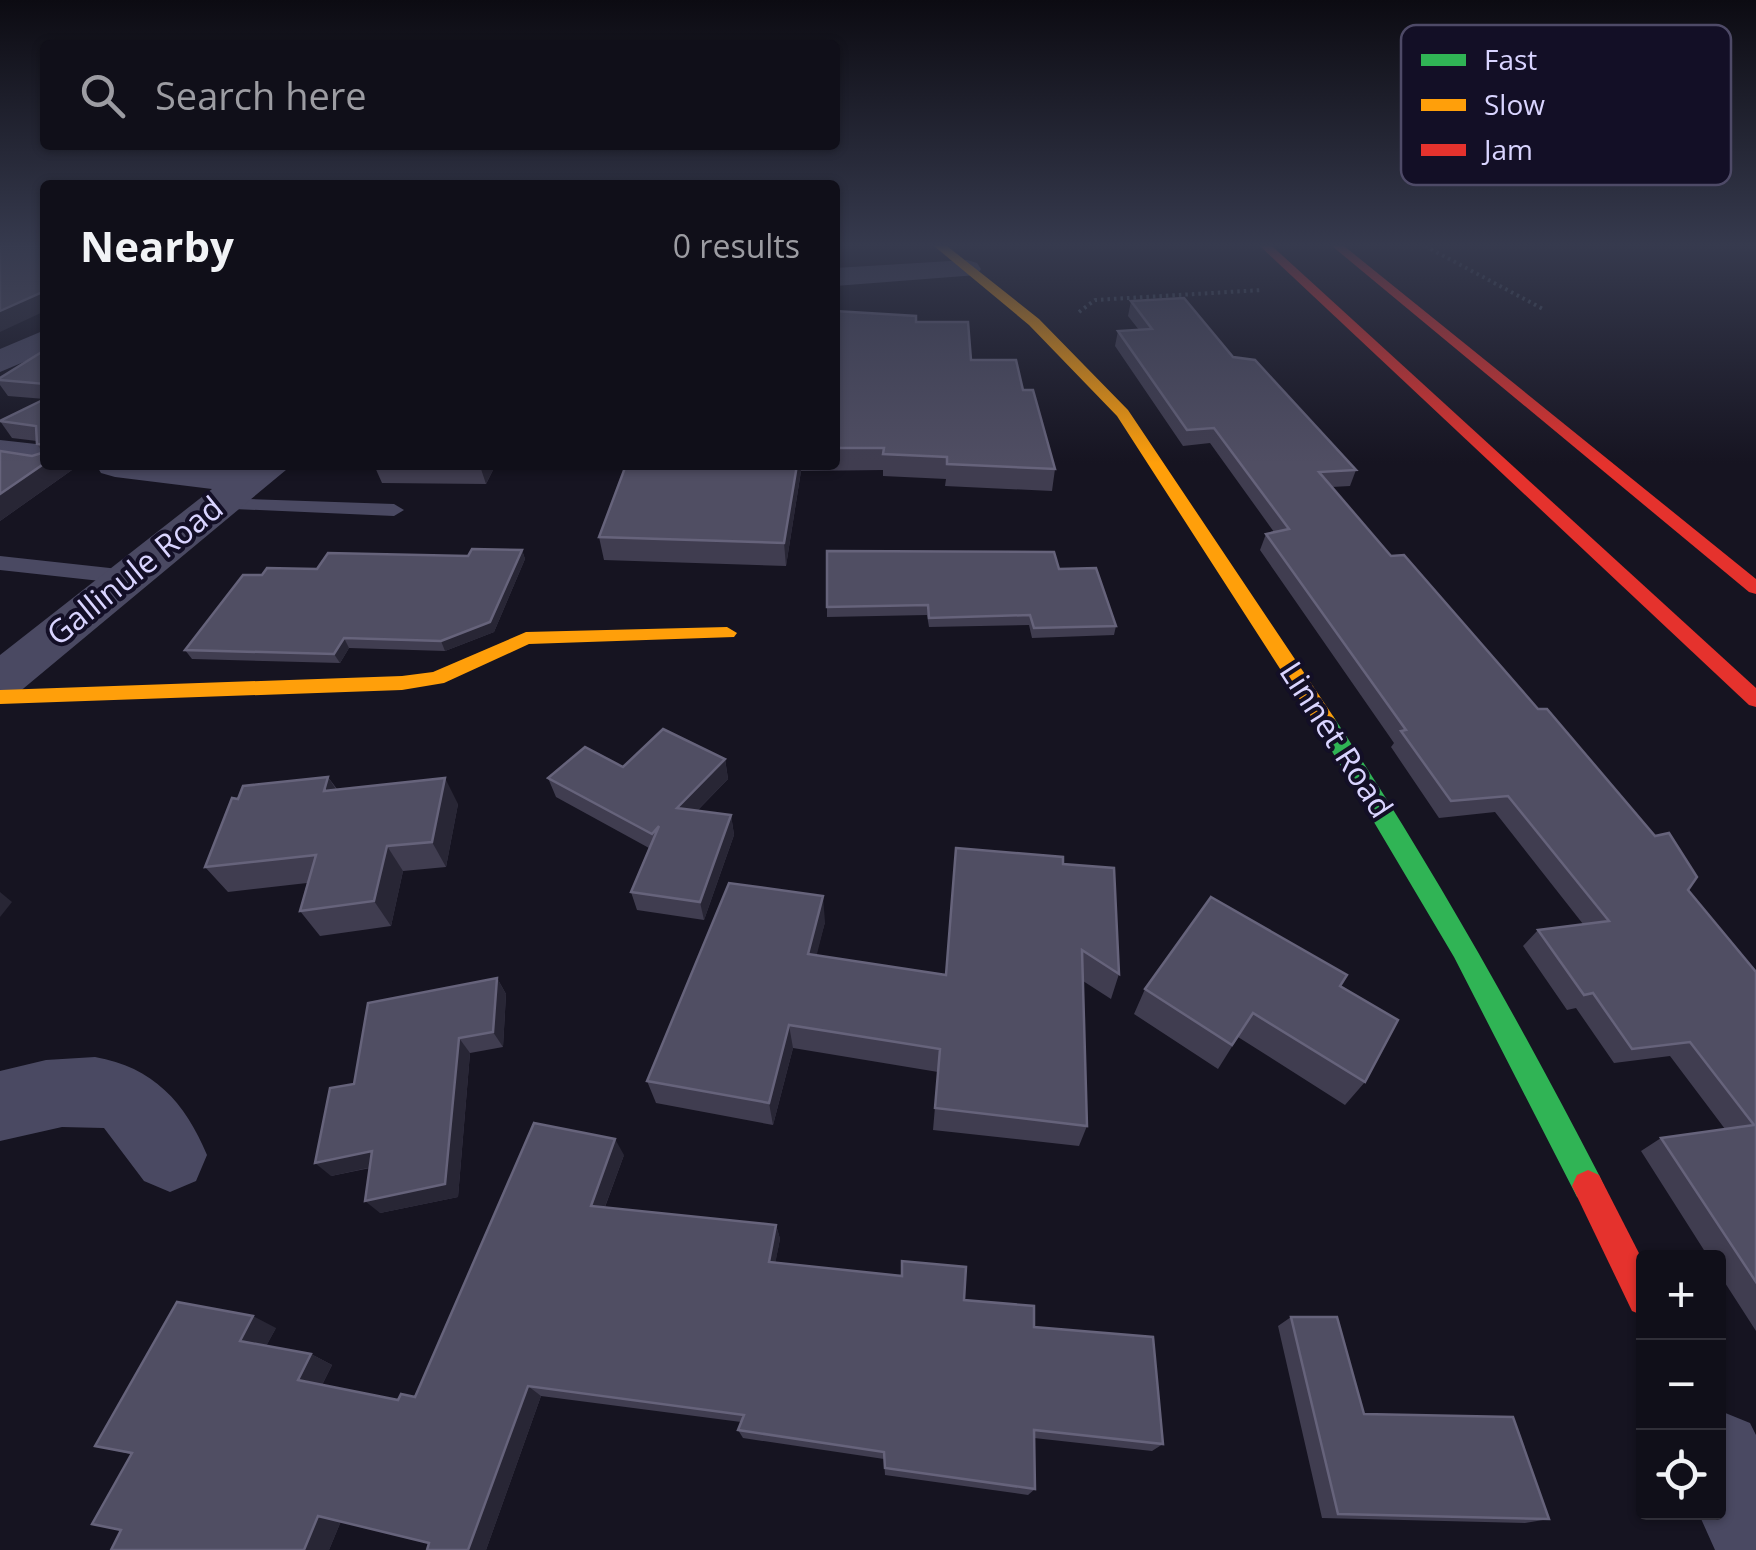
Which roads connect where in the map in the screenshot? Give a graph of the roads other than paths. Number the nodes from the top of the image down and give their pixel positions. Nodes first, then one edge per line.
1 (1029, 318) edge
2 (1342, 318) edge
3 (1426, 318) edge
4 (40, 342) edge
5 (0, 362) edge
6 (0, 452) edge
7 (40, 456) edge
8 (151, 470) edge
9 (246, 483) edge
10 (394, 510) dead end
11 (0, 563) edge
12 (128, 578) junction
13 (1756, 588) edge
14 (727, 633) dead end
15 (0, 681) edge
16 (0, 697) edge
17 (1756, 700) edge
18 (0, 1106) edge
19 (170, 1154) dead end
20 (1636, 1283) edge
21 (1726, 1472) edge
22 (1756, 1534) edge

1 - 20 main road, Linnet Road
2 - 17 main road
3 - 13 main road
4 - 5 street
6 - 7 street
8 - 9 street
9 - 10 lane
9 - 12 street, Gallinule Road
11 - 12 lane
12 - 15 street, Gallinule Road
14 - 16 main road
18 - 19 street
21 - 22 street

